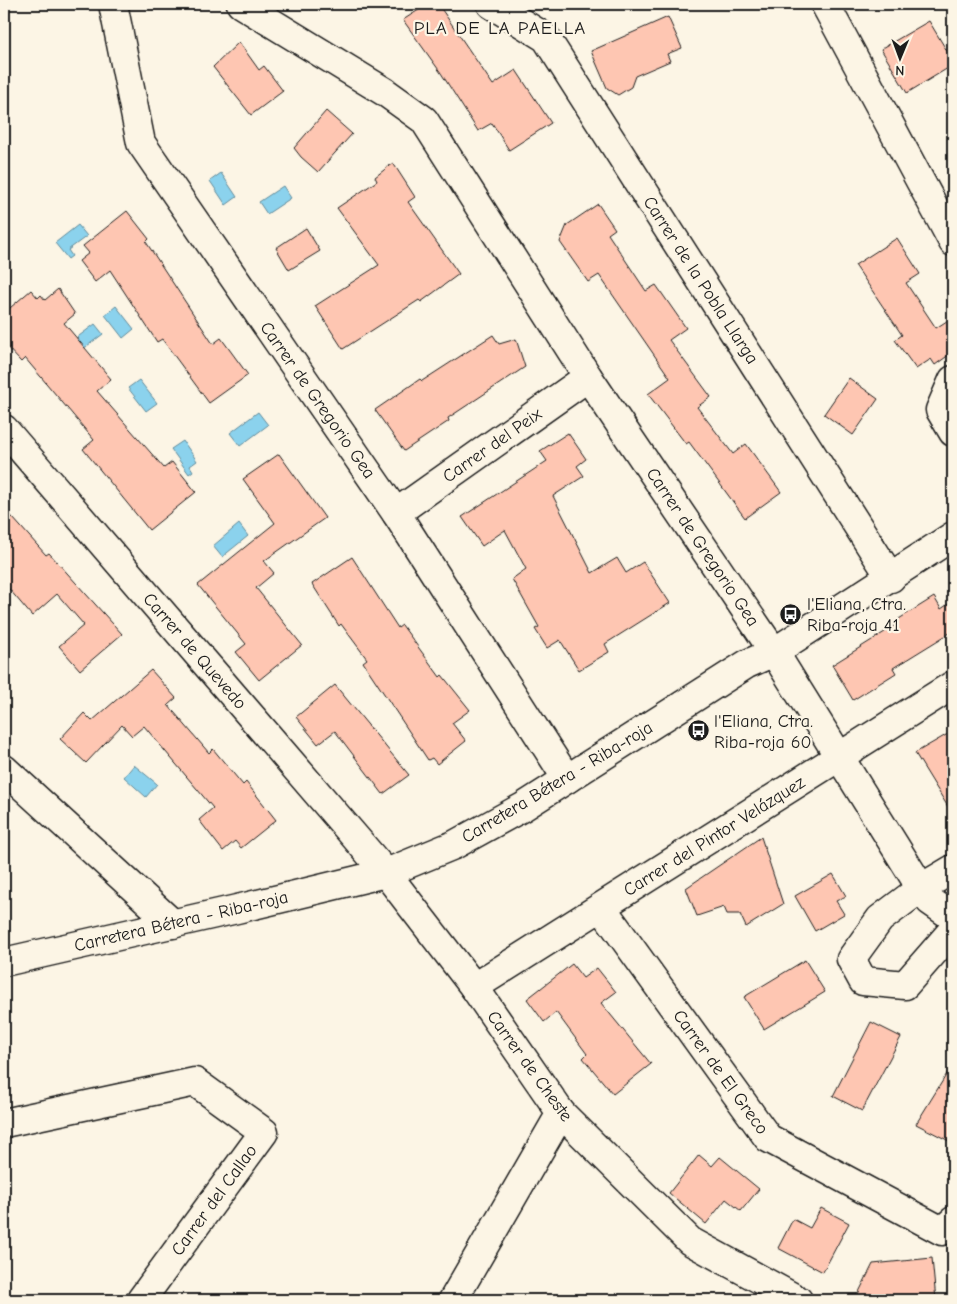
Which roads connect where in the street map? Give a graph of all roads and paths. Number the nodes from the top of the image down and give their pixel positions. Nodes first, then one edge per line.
1 (113, 4) edge
2 (240, 4) edge
3 (491, 4) edge
4 (825, 4) edge
5 (953, 242) edge
6 (588, 377) junction
7 (953, 380) edge
8 (4, 429) edge
9 (953, 432) edge
10 (396, 513) junction
11 (953, 536) edge
12 (891, 578) junction
13 (774, 652) junction
14 (953, 685) edge
15 (840, 757) junction
16 (4, 769) edge
17 (567, 779) junction
18 (953, 869) edge
19 (386, 873) junction
20 (921, 888) junction
21 (602, 908) junction
22 (953, 917) edge
23 (173, 924) junction
24 (953, 930) edge
25 (4, 962) edge
26 (474, 987) junction
27 (561, 1113) junction
28 (4, 1123) edge
29 (953, 1221) edge
30 (793, 1299) edge
31 (141, 1300) edge
32 (453, 1300) edge

1 - 10 street, Carrer de Gregorio Gea
2 - 6 street, Carrer de Gregorio Gea
3 - 12 street, Carrer de la Pobla Llarga
4 - 5 street
6 - 10 street, Carrer del Peix
6 - 13 street, Carrer de Gregorio Gea
7 - 9 street
8 - 19 street, Carrer de Quevedo
10 - 17 street, Carrer de Gregorio Gea
11 - 12 street, Carretera Bétera - Riba-roja
12 - 13 street, Carretera Bétera - Riba-roja
13 - 15 street, Carrer de Gregorio Gea
13 - 17 street, Carretera Bétera - Riba-roja
14 - 15 street, Carrer del Pintor Velázquez
15 - 20 street, Carrer de Gregorio Gea
15 - 21 street, Carrer del Pintor Velázquez
16 - 23 street
17 - 19 street, Carretera Bétera - Riba-roja
18 - 20 street
19 - 23 street, Carretera Bétera - Riba-roja
19 - 26 street, Carrer de Cheste
20 - 22 street, Carrer de Gregorio Gea
20 - 24 street
21 - 26 street, Carrer del Pintor Velázquez
21 - 29 street, Carrer de El Greco
23 - 25 street, Carretera Bétera - Riba-roja
26 - 27 street, Carrer de Cheste
27 - 30 street, Carrer de Cheste
27 - 32 street
28 - 31 street, Carrer del Callao

